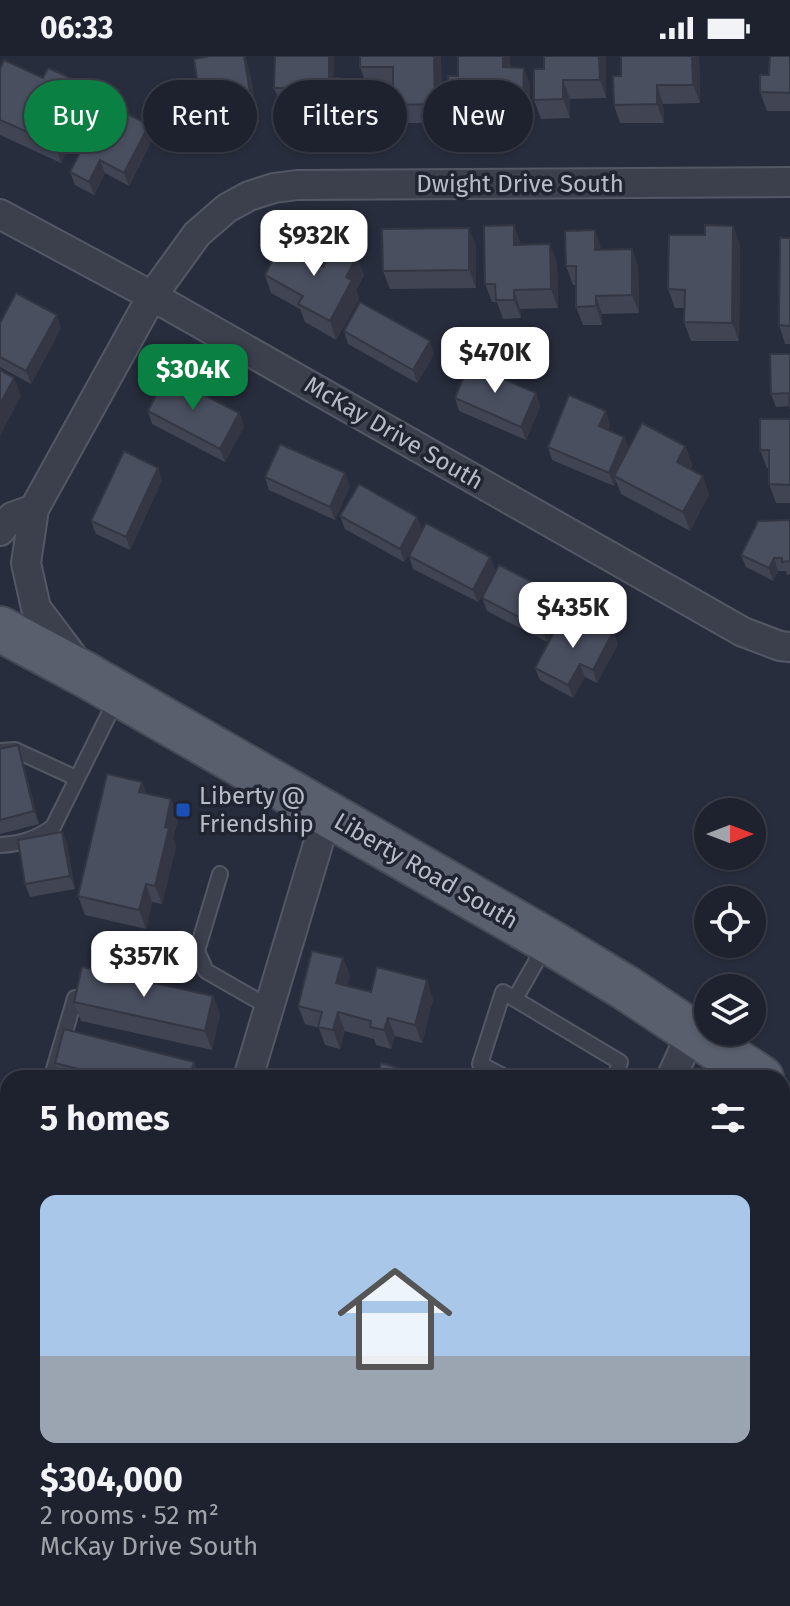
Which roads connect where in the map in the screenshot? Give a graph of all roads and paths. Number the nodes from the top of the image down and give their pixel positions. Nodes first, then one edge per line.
1 (790, 182) edge
2 (0, 214) edge
3 (152, 296) junction
4 (34, 509) junction
5 (0, 531) edge
6 (0, 629) edge
7 (790, 647) edge
8 (102, 684) junction
9 (0, 751) edge
10 (76, 778) junction
11 (327, 814) junction
12 (0, 845) edge
13 (220, 874) dead end
14 (548, 941) junction
15 (75, 998) edge
16 (515, 999) junction
17 (269, 1007) junction
18 (692, 1032) junction
19 (54, 1070) edge
20 (250, 1070) edge
21 (492, 1070) edge
22 (618, 1070) edge
23 (675, 1070) edge
24 (749, 1070) edge

1 - 3 street, Dwight Drive South
2 - 3 street, McKay Drive South
3 - 4 street, Dwight Drive South
3 - 7 street, McKay Drive South
4 - 5 street
4 - 8 street
6 - 8 main road, Liberty Road South
8 - 10 lane
8 - 11 main road, Liberty Road South
9 - 10 lane
10 - 12 lane
11 - 14 main road, Liberty Road South
11 - 17 street
13 - 17 lane
14 - 16 lane
14 - 18 main road, Liberty Road South
15 - 19 lane
16 - 21 lane
16 - 22 lane
17 - 20 street
18 - 23 street
18 - 24 main road, Liberty Road South

